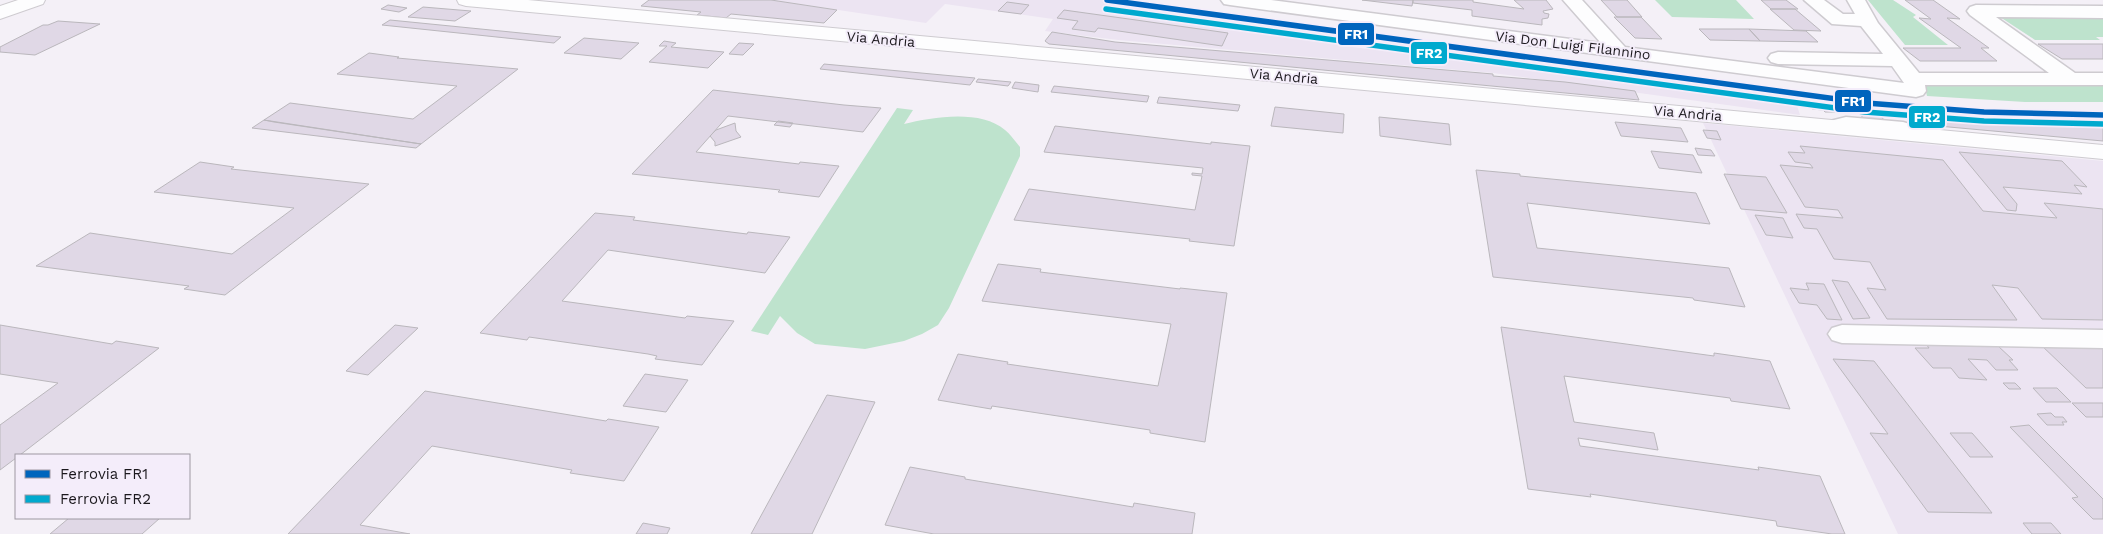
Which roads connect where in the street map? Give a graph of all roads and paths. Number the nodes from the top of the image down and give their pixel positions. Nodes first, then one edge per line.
1 (466, 0) edge
2 (1230, 0) edge
3 (1572, 0) edge
4 (1813, 0) edge
5 (1856, 0) edge
6 (31, 1) edge
7 (2103, 12) edge
8 (0, 13) edge
9 (1867, 20) junction
10 (1618, 50) junction
11 (1897, 60) junction
12 (1773, 72) junction
13 (2070, 78) junction
14 (2103, 79) edge
15 (1914, 85) junction
16 (1803, 93) dead end
17 (1800, 109) dead end
18 (2103, 152) edge
19 (1842, 334) dead end
20 (2103, 338) edge

1 - 18 main road, Via Andria
2 - 10 street, Via Don Luigi Filannino
3 - 10 street
4 - 9 street
5 - 9 street
6 - 8 main road
7 - 13 street
9 - 11 street
10 - 12 street, Via Don Luigi Filannino
11 - 12 street
11 - 15 street
12 - 15 street, Via Don Luigi Filannino
13 - 14 street, Via Don Luigi Filannino
13 - 15 street, Via Don Luigi Filannino
16 - 17 path
19 - 20 street

